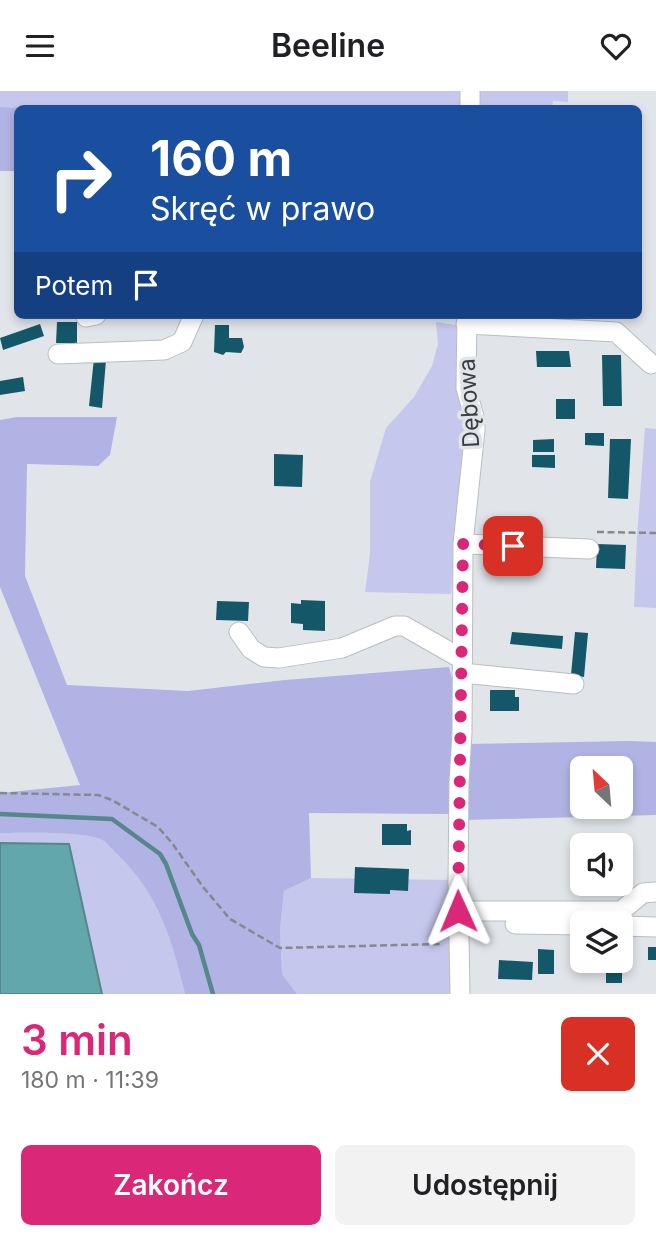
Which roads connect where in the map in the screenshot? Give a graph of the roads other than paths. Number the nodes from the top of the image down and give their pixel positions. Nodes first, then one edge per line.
1 (192, 319) edge
2 (466, 319) edge
3 (58, 354) dead end
4 (651, 364) dead end
5 (463, 544) junction
6 (589, 549) dead end
7 (239, 632) dead end
8 (462, 666) junction
9 (573, 684) dead end
10 (656, 892) edge
11 (458, 917) junction
12 (570, 924) edge
13 (633, 926) edge
14 (656, 927) edge
15 (460, 994) edge

1 - 3 street
2 - 4 street
2 - 5 street, Dębowa
5 - 6 street
5 - 8 street, Dębowa
7 - 8 street
8 - 9 street
8 - 11 street, Dębowa
10 - 11 street
11 - 12 street
11 - 15 street, Dębowa
13 - 14 street

